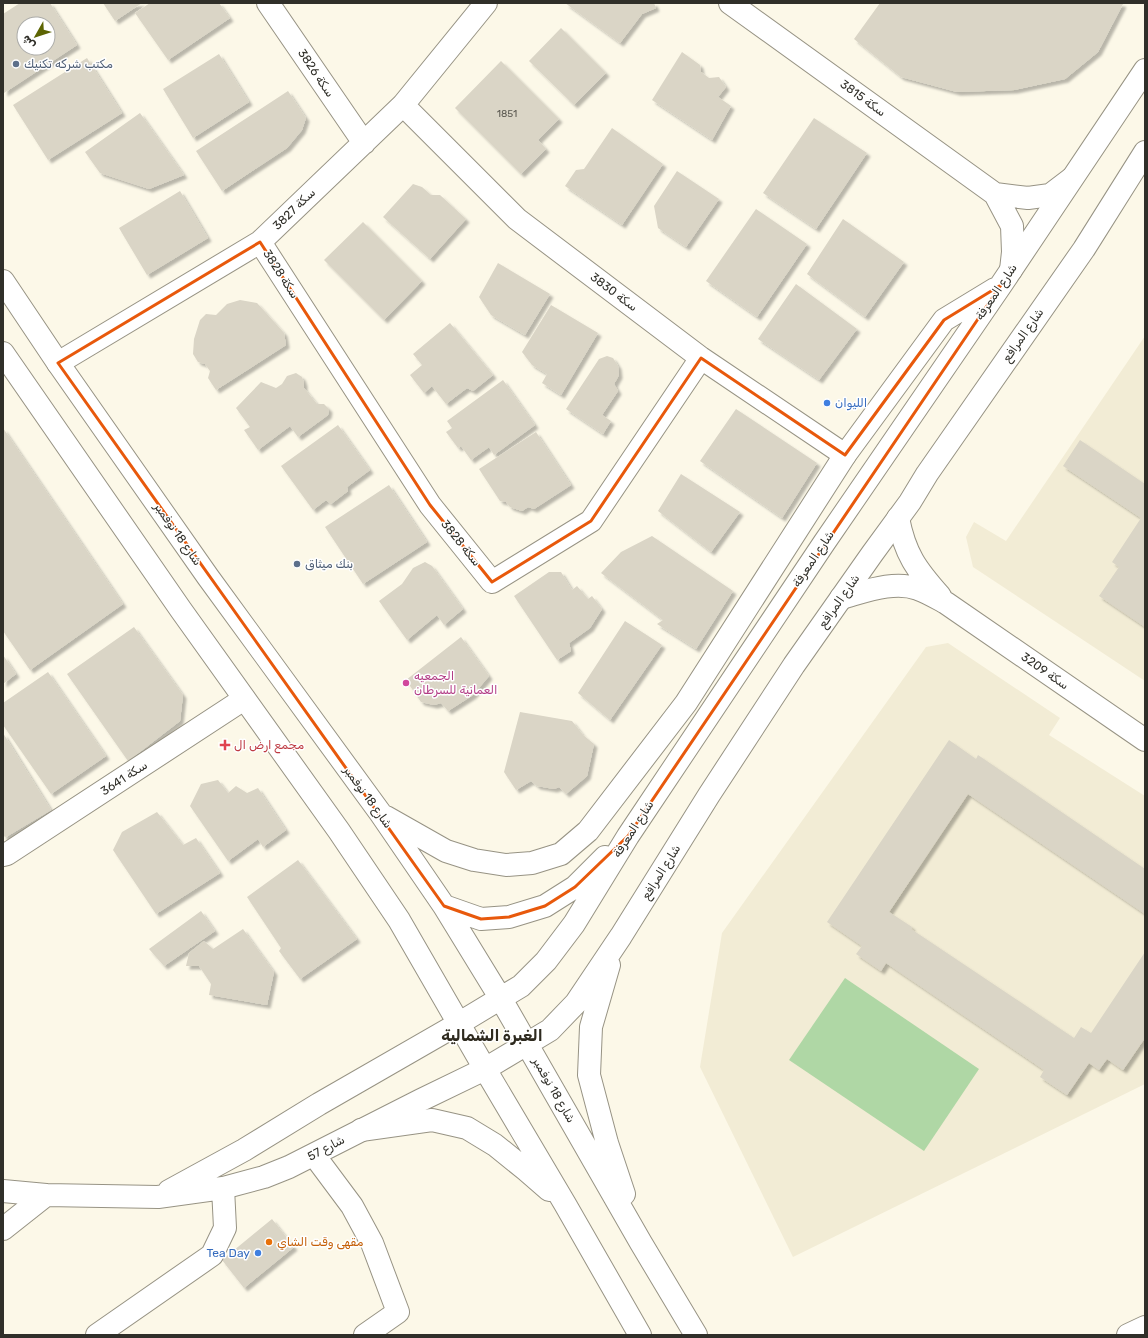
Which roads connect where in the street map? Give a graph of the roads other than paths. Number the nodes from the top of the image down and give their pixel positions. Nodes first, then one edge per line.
1 (268, 3) edge
2 (486, 3) edge
3 (744, 7) edge
4 (1145, 70) edge
5 (403, 105) junction
6 (364, 143) junction
7 (1145, 152) edge
8 (1074, 177) junction
9 (996, 194) junction
10 (260, 242) junction
11 (1006, 277) junction
12 (3, 281) edge
13 (3, 353) edge
14 (701, 358) junction
15 (58, 363) junction
16 (845, 455) junction
17 (898, 518) junction
18 (841, 598) junction
19 (946, 602) junction
20 (244, 699) junction
21 (1145, 740) edge
22 (381, 814) junction
23 (628, 836) junction
24 (3, 855) edge
25 (444, 906) junction
26 (621, 936) junction
27 (501, 999) junction
28 (458, 1024) junction
29 (528, 1045) junction
30 (485, 1070) junction
31 (361, 1130) junction
32 (314, 1155) junction
33 (223, 1188) junction
34 (3, 1190) edge
35 (46, 1195) junction
36 (158, 1197) junction
37 (565, 1204) junction
38 (3, 1229) edge
39 (641, 1243) junction
40 (1145, 1327) edge
41 (97, 1335) edge
42 (365, 1335) edge
43 (640, 1335) edge
44 (696, 1335) edge
45 (1128, 1335) edge

1 - 6 main road, سكة 3826
2 - 5 main road, سكة 3827
3 - 9 main road, سكة 3815
4 - 8 main road, شارع المعرفة
5 - 6 main road, سكة 3827
5 - 14 main road, سكة 3830
6 - 10 main road, سكة 3827
7 - 17 main road, شارع المرافع
8 - 9 main road, سكة 3815
8 - 11 main road, شارع المعرفة
9 - 11 main road, سكة 3815
10 - 14 main road, سكة 3828
10 - 15 main road, سكة 3827
11 - 16 main road
11 - 23 main road, شارع المعرفة
12 - 15 main road, شارع 18 نوفمبر
13 - 20 main road
14 - 16 main road, سكة 3830
15 - 22 main road, شارع 18 نوفمبر
16 - 22 main road
17 - 18 main road, شارع المرافع
17 - 19 main road, سكة 3209
18 - 19 main road, سكة 3209
18 - 26 main road, شارع المرافع
19 - 21 main road, سكة 3209
20 - 24 main road, سكة 3641
20 - 28 main road
22 - 25 main road, شارع 18 نوفمبر
23 - 25 main road
23 - 27 main road, شارع المعرفة
25 - 27 main road, شارع 18 نوفمبر
26 - 29 main road, شارع المرافع
26 - 39 main road
27 - 28 main road, شارع المعرفة
27 - 29 main road, شارع 18 نوفمبر
28 - 30 main road
28 - 36 main road, شارع 57
29 - 30 main road
29 - 39 main road, شارع 18 نوفمبر
30 - 31 main road, شارع 57
30 - 37 main road
31 - 32 main road, شارع 57
31 - 37 main road
32 - 33 main road, شارع 57
32 - 42 main road
33 - 36 main road, شارع 57
33 - 41 main road
34 - 35 main road, شارع 57
35 - 36 main road, شارع 57
35 - 38 main road
37 - 43 main road
39 - 44 main road, شارع 18 نوفمبر
40 - 45 main road

